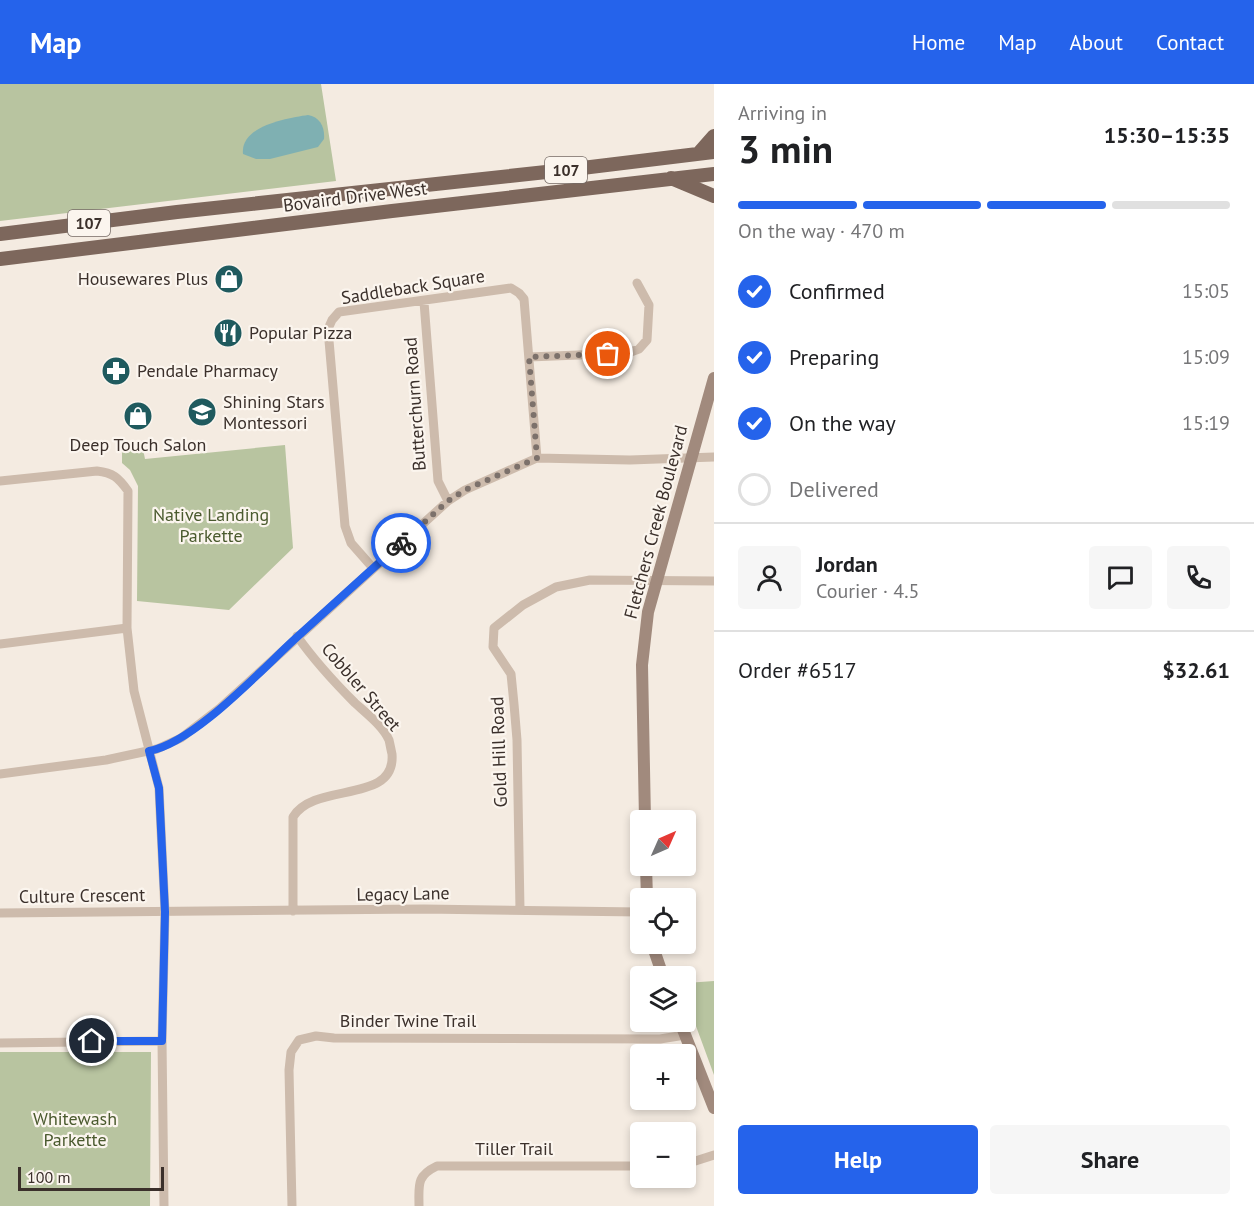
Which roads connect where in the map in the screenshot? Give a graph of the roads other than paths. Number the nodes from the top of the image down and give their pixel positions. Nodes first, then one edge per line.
1 (714, 136) edge
2 (714, 152) edge
3 (699, 153) junction
4 (714, 174) edge
5 (671, 178) junction
6 (714, 196) edge
7 (0, 234) edge
8 (1, 255) edge
9 (637, 283) dead end
10 (424, 302) junction
11 (529, 357) junction
12 (714, 378) edge
13 (691, 457) junction
14 (714, 457) edge
15 (537, 458) junction
16 (0, 482) edge
17 (448, 501) junction
18 (373, 568) junction
19 (656, 581) junction
20 (714, 581) edge
21 (127, 628) junction
22 (297, 636) junction
23 (0, 644) edge
24 (149, 751) junction
25 (0, 774) edge
26 (645, 810) edge
27 (520, 910) junction
28 (293, 911) junction
29 (165, 912) junction
30 (630, 912) edge
31 (0, 914) edge
32 (684, 1032) edge
33 (685, 1035) junction
34 (162, 1041) junction
35 (0, 1042) edge
36 (714, 1108) edge
37 (714, 1155) edge
38 (696, 1161) edge
39 (630, 1166) edge
40 (164, 1206) edge
41 (292, 1206) edge
42 (418, 1206) edge

1 - 3 main road
2 - 3 main road, Bovaird Drive West / 107
3 - 7 main road, Bovaird Drive West / 107
4 - 5 main road, Bovaird Drive West / 107
5 - 6 main road
5 - 8 main road, Bovaird Drive West / 107
9 - 11 street
10 - 11 street, Saddleback Square
10 - 17 street, Butterchurn Road
10 - 18 street, Saddleback Square
11 - 15 street, Saddleback Square
12 - 13 street, Fletchers Creek Boulevard
13 - 14 street
13 - 15 street
13 - 19 street, Fletchers Creek Boulevard
15 - 17 street
16 - 21 street
17 - 18 street
18 - 22 street
19 - 20 street
19 - 26 street, Fletchers Creek Boulevard
19 - 27 street, Gold Hill Road
21 - 23 street
21 - 24 street
22 - 24 street
22 - 28 street, Cobbler Street
24 - 25 street
24 - 29 street
27 - 28 street, Legacy Lane
27 - 30 street, Legacy Lane
28 - 29 street, Legacy Lane
29 - 31 street, Culture Crescent
29 - 34 street
32 - 33 street
33 - 36 street
33 - 41 street, Binder Twine Trail
34 - 35 street
34 - 40 street
37 - 38 street
39 - 42 street, Tiller Trail

